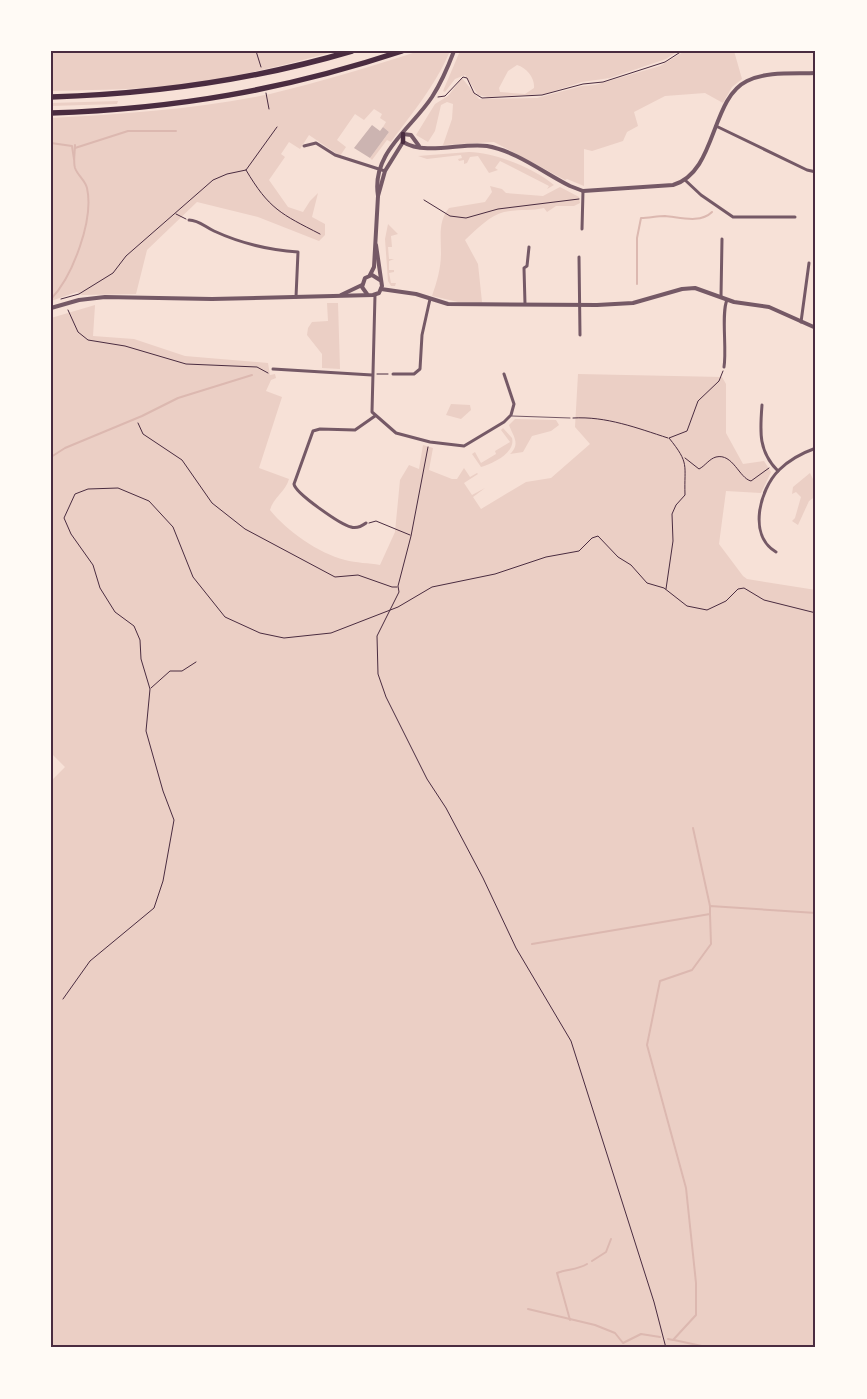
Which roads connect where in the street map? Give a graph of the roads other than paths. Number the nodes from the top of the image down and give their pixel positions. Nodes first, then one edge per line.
1 (352, 51) edge
2 (402, 51) edge
3 (454, 51) edge
4 (816, 73) edge
5 (51, 97) edge
6 (51, 112) edge
7 (716, 126) junction
8 (403, 134) junction
9 (403, 142) junction
10 (304, 146) dead end
11 (419, 146) junction
12 (379, 169) junction
13 (385, 171) junction
14 (816, 172) edge
15 (685, 180) junction
16 (583, 191) junction
17 (378, 196) junction
18 (795, 217) dead end
19 (189, 220) road end
20 (582, 229) dead end
21 (722, 239) dead end
22 (376, 245) junction
23 (529, 247) dead end
24 (579, 257) dead end
25 (809, 263) dead end
26 (370, 276) junction
27 (381, 282) junction
28 (362, 285) junction
29 (381, 289) junction
30 (367, 294) junction
31 (375, 295) junction
32 (334, 297) junction
33 (721, 297) junction
34 (296, 298) junction
35 (430, 299) junction
36 (727, 300) junction
37 (525, 304) junction
38 (580, 305) junction
39 (51, 308) edge
40 (802, 322) junction
41 (816, 328) edge
42 (580, 335) dead end
43 (724, 367) road end
44 (273, 369) dead end
45 (393, 374) road end
46 (504, 374) dead end
47 (372, 375) junction
48 (762, 405) dead end
49 (512, 415) junction
50 (375, 416) junction
51 (570, 418) road end
52 (816, 448) edge
53 (778, 471) junction
54 (366, 524) road end
55 (776, 552) dead end

1 - 5 highway
2 - 6 highway
3 - 8 street
4 - 7 street
7 - 14 street
7 - 15 street
8 - 9 main road
8 - 11 street
8 - 12 street
9 - 11 street
9 - 13 street
10 - 12 street
11 - 16 street
12 - 13 street
12 - 17 street
13 - 17 street
15 - 16 street
15 - 18 street
16 - 20 street
17 - 22 street
19 - 34 street
21 - 33 street
22 - 26 street
22 - 27 street
23 - 37 street
24 - 38 street
25 - 40 street
26 - 27 street
26 - 28 street
27 - 29 street
28 - 30 street
28 - 32 street
29 - 31 street
29 - 35 street
30 - 31 street
30 - 32 street
31 - 47 street
32 - 34 street
33 - 36 street
33 - 38 street
34 - 39 street
35 - 37 street
35 - 45 street
36 - 40 street
36 - 43 street
37 - 38 street
38 - 42 street
40 - 41 street
44 - 47 street
46 - 49 street
47 - 50 street
48 - 53 street
49 - 50 street
49 - 51 lane
50 - 54 street
52 - 53 street
53 - 55 street

